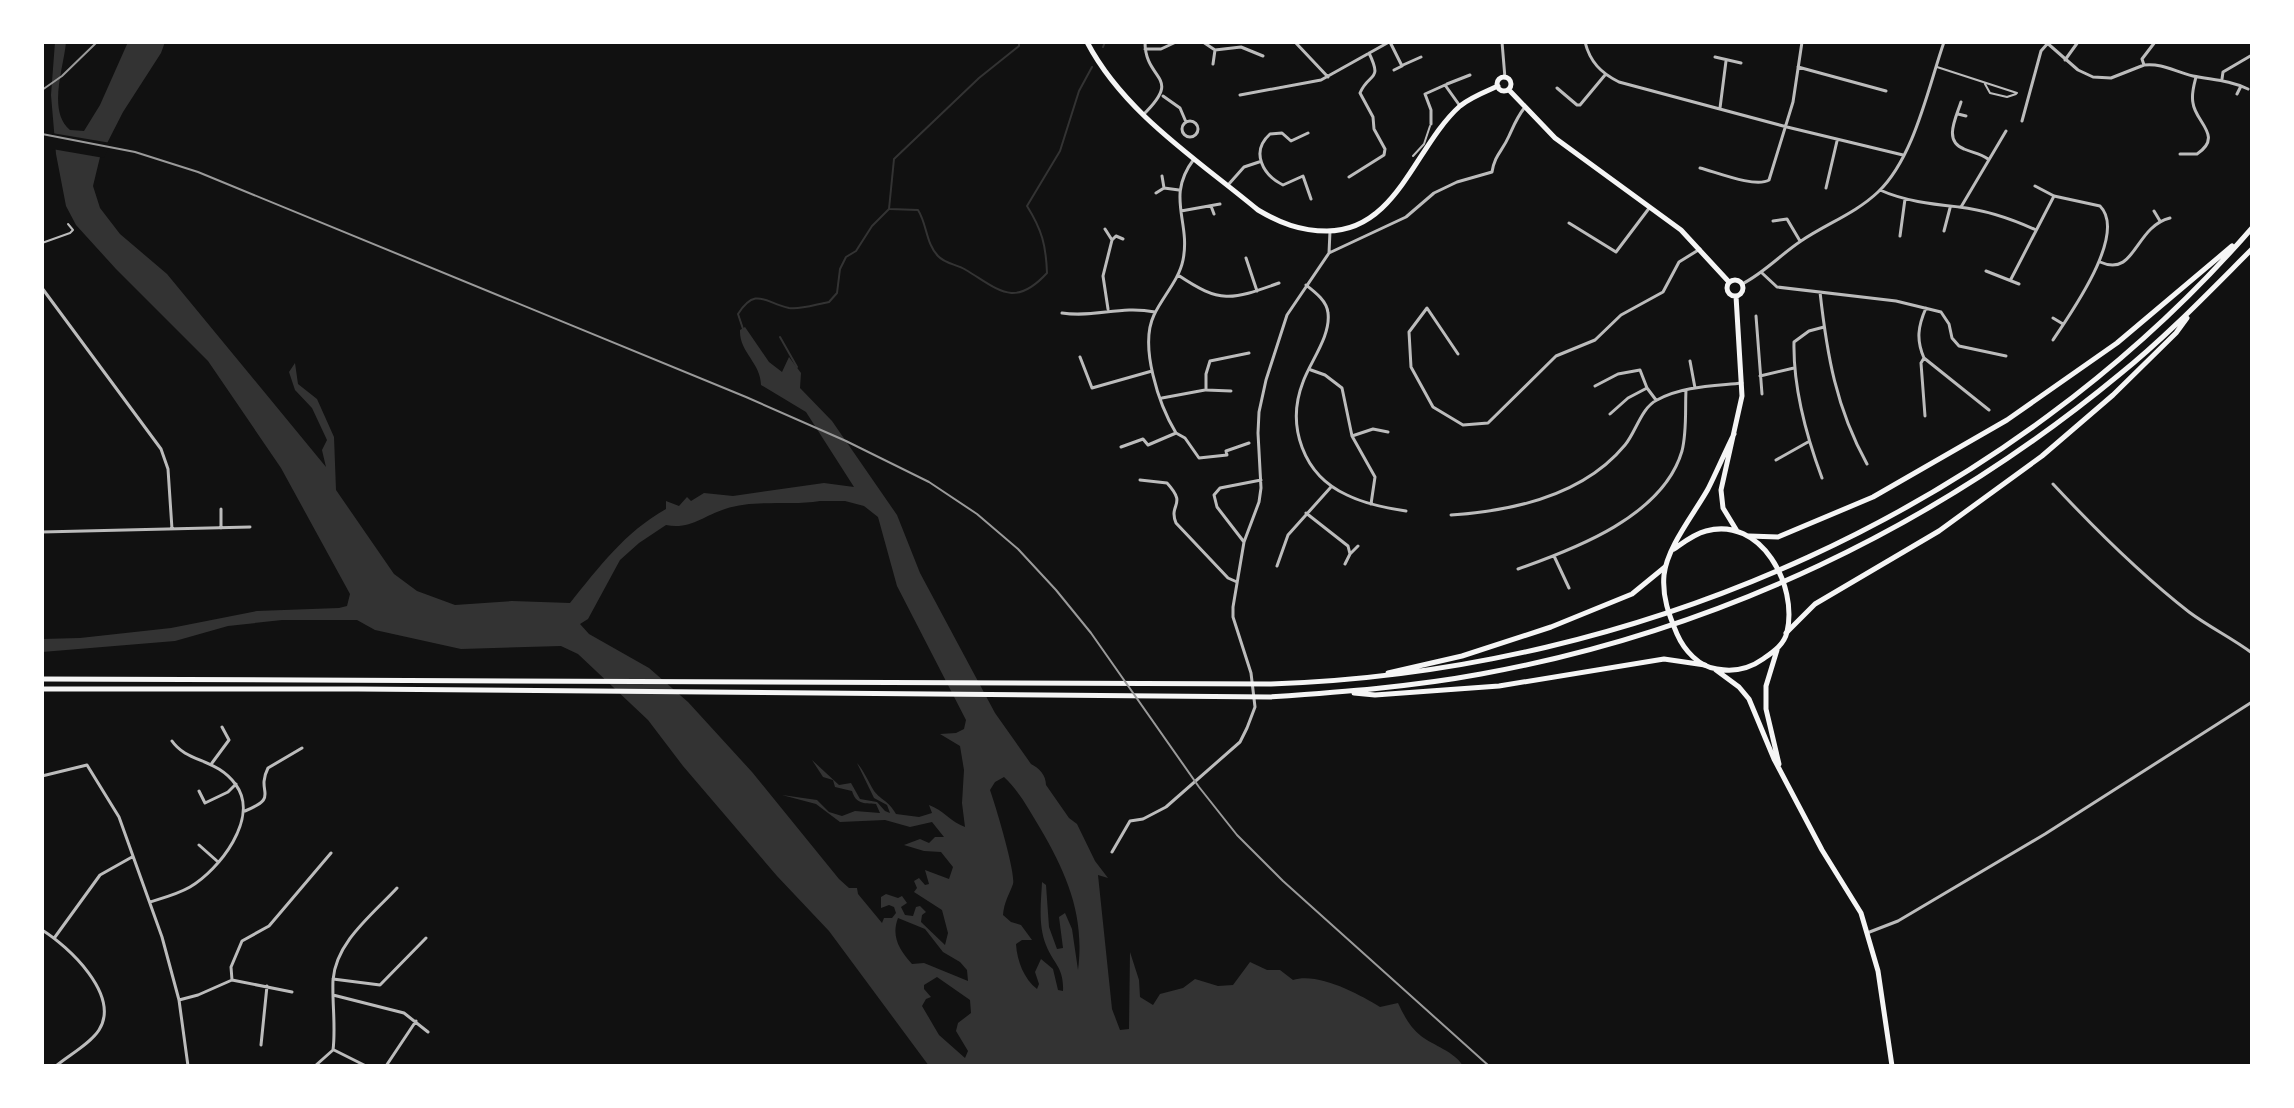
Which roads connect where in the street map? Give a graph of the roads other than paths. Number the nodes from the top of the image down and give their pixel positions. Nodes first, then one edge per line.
1 (1087, 42) edge
2 (1145, 42) edge
3 (1176, 42) edge
4 (1203, 42) edge
5 (1295, 42) edge
6 (1373, 42) edge
7 (1390, 42) edge
8 (1502, 42) edge
9 (1585, 42) edge
10 (1802, 42) edge
11 (1944, 42) edge
12 (2078, 42) edge
13 (2155, 42) edge
14 (2047, 43) edge
15 (1376, 48) junction
16 (1145, 49) junction
17 (1215, 50) junction
18 (1369, 53) junction
19 (2252, 55) edge
20 (1263, 56) dead end
21 (1421, 57) dead end
22 (1715, 57) dead end
23 (2065, 60) junction
24 (1726, 61) junction
25 (1741, 63) dead end
26 (1213, 64) dead end
27 (2144, 65) junction
28 (1402, 66) junction
29 (1798, 67) junction
30 (1936, 67) junction
31 (1394, 70) dead end
32 (1470, 75) dead end
33 (1605, 75) junction
34 (1328, 77) junction
35 (2196, 77) junction
36 (1505, 78) junction
37 (2222, 79) junction
38 (1985, 84) junction
39 (1445, 85) junction
40 (1498, 86) junction
41 (2241, 86) junction
42 (1557, 88) dead end
43 (2248, 89) dead end
44 (1509, 90) junction
45 (1886, 91) dead end
46 (2237, 94) dead end
47 (1162, 95) junction
48 (1240, 95) dead end
49 (1961, 102) dead end
50 (1460, 106) junction
51 (1525, 107) junction
52 (1720, 108) junction
53 (1958, 114) junction
54 (1143, 115) junction
55 (1966, 116) dead end
56 (2022, 121) dead end
57 (1186, 122) junction
58 (1431, 124) joint
59 (1787, 127) junction
60 (2006, 131) dead end
61 (1308, 133) dead end
62 (1837, 140) junction
63 (2180, 154) dead end
64 (1903, 155) junction
65 (1413, 156) dead end
66 (1195, 158) junction
67 (1988, 159) junction
68 (1260, 161) junction
69 (1700, 168) dead end
70 (1162, 176) dead end
71 (1349, 177) dead end
72 (1228, 185) junction
73 (2035, 186) dead end
74 (1164, 188) junction
75 (1826, 188) dead end
76 (1179, 190) junction
77 (1880, 190) junction
78 (1156, 193) dead end
79 (2054, 196) junction
80 (1311, 199) dead end
81 (1905, 199) junction
82 (1220, 204) dead end
83 (1211, 206) junction
84 (1650, 207) junction
85 (1950, 207) junction
86 (1961, 207) junction
87 (1179, 211) junction
88 (2154, 211) dead end
89 (1214, 214) dead end
90 (2170, 218) dead end
91 (1773, 221) dead end
92 (2160, 221) junction
93 (1569, 223) dead end
94 (68, 224) dead end
95 (2252, 228) edge
96 (1105, 229) dead end
97 (2036, 230) junction
98 (1330, 231) junction
99 (1944, 231) dead end
100 (1900, 236) dead end
101 (2244, 237) junction
102 (1123, 239) dead end
103 (1112, 240) junction
104 (1800, 241) junction
105 (42, 243) edge
106 (1700, 249) junction
107 (2252, 249) edge
108 (1329, 253) junction
109 (1246, 258) dead end
110 (2100, 262) junction
111 (1986, 271) dead end
112 (1762, 273) junction
113 (1178, 275) junction
114 (2011, 279) junction
115 (1729, 282) junction
116 (1279, 283) dead end
117 (1742, 284) junction
118 (2019, 284) dead end
119 (1306, 285) junction
120 (42, 288) edge
121 (1257, 291) junction
122 (1820, 292) junction
123 (1736, 296) junction
124 (2198, 304) junction
125 (1926, 308) junction
126 (1109, 310) junction
127 (1155, 312) junction
128 (1062, 313) dead end
129 (1756, 316) dead end
130 (2053, 318) dead end
131 (2063, 324) junction
132 (1824, 327) junction
133 (2053, 340) dead end
134 (1249, 353) dead end
135 (1458, 354) dead end
136 (2006, 356) dead end
137 (1080, 357) dead end
138 (1924, 358) junction
139 (1690, 361) dead end
140 (1794, 368) junction
141 (1310, 369) junction
142 (1152, 371) junction
143 (1760, 376) junction
144 (1742, 383) junction
145 (1595, 386) dead end
146 (1647, 388) junction
147 (1695, 388) junction
148 (1206, 390) junction
149 (1686, 390) junction
150 (1231, 391) dead end
151 (1762, 394) dead end
152 (1162, 398) junction
153 (1656, 400) junction
154 (1989, 410) dead end
155 (1610, 414) dead end
156 (1925, 416) dead end
157 (1388, 432) dead end
158 (1176, 433) junction
159 (1734, 434) junction
160 (1352, 436) junction
161 (1809, 442) junction
162 (1249, 443) dead end
163 (1121, 447) dead end
164 (1776, 460) dead end
165 (1867, 464) dead end
166 (1822, 478) dead end
167 (1140, 480) dead end
168 (1261, 480) junction
169 (2053, 484) dead end
170 (1331, 487) junction
171 (1371, 504) junction
172 (221, 509) dead end
173 (1406, 511) dead end
174 (1306, 513) junction
175 (1451, 515) dead end
176 (250, 527) dead end
177 (221, 528) junction
178 (172, 529) junction
179 (1737, 531) junction
180 (42, 532) edge
181 (1749, 536) junction
182 (1244, 542) junction
183 (1358, 546) dead end
184 (1674, 549) junction
185 (1350, 554) junction
186 (1554, 556) junction
187 (1345, 564) dead end
188 (1277, 566) dead end
189 (1665, 567) junction
190 (1518, 569) dead end
191 (1237, 582) junction
192 (1569, 588) dead end
193 (1786, 633) junction
194 (1777, 649) junction
195 (2252, 653) edge
196 (1705, 665) junction
197 (1715, 669) junction
198 (1368, 678) junction
199 (42, 679) edge
200 (42, 689) edge
201 (1340, 692) junction
202 (2252, 702) edge
203 (222, 727) dead end
204 (172, 741) dead end
205 (302, 748) dead end
206 (212, 763) junction
207 (1779, 765) junction
208 (42, 776) edge
209 (236, 784) junction
210 (199, 791) dead end
211 (244, 812) junction
212 (199, 845) dead end
213 (1112, 852) dead end
214 (331, 853) dead end
215 (132, 857) junction
216 (219, 862) junction
217 (397, 888) dead end
218 (150, 902) junction
219 (42, 930) edge
220 (1867, 933) junction
221 (55, 937) junction
222 (426, 938) dead end
223 (333, 979) junction
224 (232, 980) junction
225 (267, 986) junction
226 (292, 992) dead end
227 (333, 995) junction
228 (179, 1000) junction
229 (416, 1021) junction
230 (428, 1032) dead end
231 (261, 1045) dead end
232 (333, 1050) junction
233 (56, 1066) edge
234 (188, 1066) edge
235 (315, 1066) edge
236 (366, 1066) edge
237 (386, 1066) edge
238 (1892, 1066) edge

1 - 54 main road
2 - 16 street
3 - 16 street
4 - 17 street
5 - 34 street
6 - 15 street
7 - 15 street
7 - 28 street
8 - 36 street
9 - 33 street
10 - 29 street
11 - 30 street
12 - 23 street
13 - 27 street
14 - 23 street
14 - 56 street
15 - 18 street
16 - 47 street
17 - 20 street
17 - 26 street
18 - 34 street
18 - 71 street
19 - 37 street
21 - 28 street
22 - 24 street
23 - 27 street
24 - 25 street
24 - 52 street
27 - 35 street
28 - 31 street
29 - 45 street
29 - 59 street
30 - 38 street
30 - 64 street
32 - 39 street
33 - 42 street
33 - 52 street
34 - 48 street
35 - 37 street
35 - 63 street
36 - 40 main road
36 - 44 main road
37 - 41 street
38 - 38 street
39 - 50 street
39 - 58 street
40 - 44 main road
40 - 50 main road
41 - 43 street
41 - 46 street
44 - 51 main road
47 - 54 street
47 - 57 street
49 - 53 street
50 - 98 main road
51 - 84 main road
51 - 108 street
52 - 59 street
53 - 55 street
53 - 67 street
54 - 66 main road
57 - 57 street
58 - 65 street
59 - 62 street
59 - 69 street
60 - 67 street
61 - 68 street
62 - 64 street
62 - 75 street
64 - 77 street
66 - 72 main road
66 - 76 street
67 - 86 street
68 - 72 street
68 - 80 street
70 - 74 street
72 - 98 main road
73 - 79 street
74 - 76 street
74 - 78 street
76 - 87 street
77 - 81 street
77 - 104 street
79 - 97 street
79 - 110 street
81 - 85 street
81 - 100 street
82 - 83 street
83 - 87 street
83 - 89 street
84 - 93 street
84 - 106 main road
85 - 86 street
85 - 99 street
86 - 97 street
87 - 113 street
88 - 92 street
90 - 92 street
91 - 104 street
92 - 110 street
94 - 105 street
95 - 101 main road
96 - 103 street
97 - 114 street
98 - 108 street
101 - 181 main road
101 - 198 main road
102 - 103 street
103 - 126 street
104 - 112 street
106 - 115 main road
106 - 135 street
107 - 124 main road
108 - 119 street
109 - 121 street
110 - 131 street
111 - 114 street
112 - 117 street
112 - 122 street
113 - 121 street
113 - 127 street
114 - 118 street
115 - 117 main road
115 - 123 main road
116 - 121 street
117 - 123 main road
119 - 141 street
119 - 168 street
120 - 178 street
122 - 125 street
122 - 132 street
123 - 144 main road
124 - 193 main road
124 - 201 main road
125 - 136 street
125 - 138 street
126 - 127 street
126 - 128 street
127 - 142 street
129 - 143 street
130 - 131 street
131 - 133 street
132 - 140 street
132 - 165 street
134 - 148 street
137 - 142 street
138 - 154 street
138 - 156 street
139 - 147 street
140 - 143 street
140 - 161 street
141 - 160 street
141 - 170 street
142 - 152 street
143 - 151 street
144 - 147 street
144 - 159 main road
145 - 146 street
146 - 153 street
146 - 155 street
147 - 149 street
148 - 150 street
148 - 152 street
149 - 153 street
149 - 186 street
152 - 158 street
153 - 175 street
157 - 160 street
158 - 162 street
158 - 163 street
159 - 179 main road
159 - 184 main road
160 - 171 street
161 - 164 street
161 - 166 street
167 - 191 street
168 - 182 street
168 - 182 street
169 - 195 street
170 - 171 street
170 - 174 street
171 - 173 street
172 - 177 street
174 - 185 street
174 - 188 street
176 - 177 street
177 - 178 street
178 - 180 street
179 - 181 main road
179 - 184 main road
181 - 193 main road
182 - 191 street
183 - 185 street
184 - 189 main road
185 - 187 street
186 - 190 street
186 - 192 street
189 - 196 main road
189 - 198 main road
191 - 213 street
193 - 194 main road
194 - 197 main road
194 - 207 main road
196 - 197 main road
196 - 201 main road
197 - 207 main road
198 - 199 main road
200 - 201 main road
202 - 220 street
203 - 206 street
204 - 206 street
205 - 211 street
206 - 209 street
207 - 220 main road
208 - 215 street
209 - 210 street
209 - 211 street
211 - 216 street
212 - 216 street
214 - 224 street
215 - 218 street
215 - 221 street
216 - 218 street
217 - 223 street
218 - 228 street
219 - 221 street
220 - 238 main road
221 - 233 street
222 - 223 street
223 - 227 street
224 - 225 street
224 - 228 street
225 - 226 street
225 - 231 street
227 - 229 street
227 - 232 street
228 - 234 street
229 - 230 street
229 - 237 street
232 - 235 street
232 - 236 street

